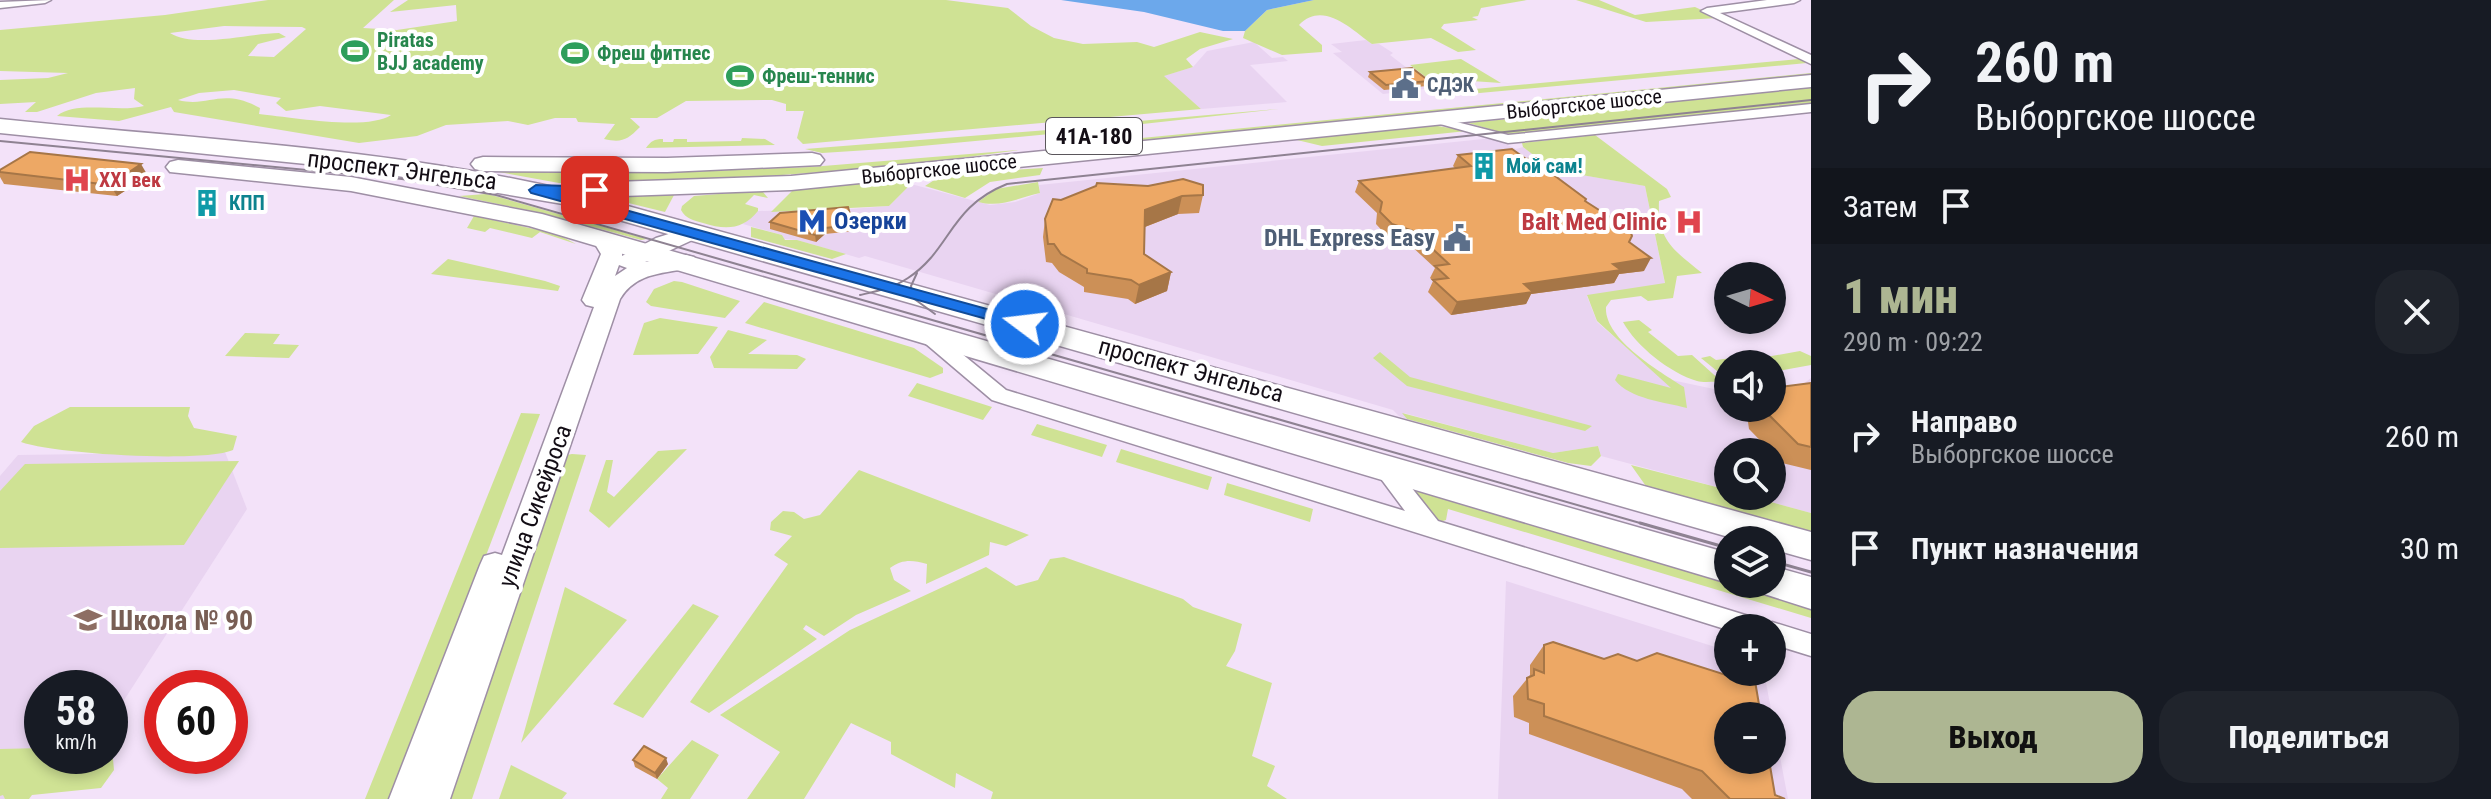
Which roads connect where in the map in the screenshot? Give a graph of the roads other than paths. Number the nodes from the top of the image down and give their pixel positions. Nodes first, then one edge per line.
1 (45, 0) edge
2 (1794, 0) edge
3 (0, 5) edge
4 (1811, 60) edge
5 (1811, 67) edge
6 (1811, 81) edge
7 (1811, 108) edge
8 (1433, 120) junction
9 (0, 126) edge
10 (0, 149) edge
11 (1028, 151) junction
12 (120, 161) edge
13 (375, 163) junction
14 (148, 164) dead end
15 (351, 184) junction
16 (703, 188) junction
17 (536, 190) junction
18 (694, 232) junction
19 (603, 239) junction
20 (648, 251) junction
21 (686, 262) junction
22 (602, 283) junction
23 (980, 312) junction
24 (926, 334) junction
25 (1384, 468) junction
26 (1429, 526) junction
27 (1811, 546) edge
28 (1714, 564) edge
29 (1786, 585) edge
30 (1811, 593) edge
31 (1714, 615) edge
32 (1786, 637) edge
33 (1811, 645) edge
34 (408, 799) edge
35 (431, 799) edge

1 - 3 street
2 - 4 street
5 - 11 main road, Выборгское шоссе / 41А-180
6 - 8 main road, Выборгское шоссе / 41А-180
7 - 8 street
8 - 11 main road, Выборгское шоссе / 41А-180
9 - 13 main road, проспект Энгельса
10 - 12 main road
11 - 13 main road, Выборгское шоссе / 41А-180
11 - 16 main road, Выборгское шоссе / 41А-180
13 - 17 main road, проспект Энгельса
14 - 15 main road, проспект Энгельса
15 - 17 main road, Выборгское шоссе / 41А-180
15 - 19 main road, проспект Энгельса
16 - 17 main road, Выборгское шоссе / 41А-180
16 - 18 main road
17 - 18 main road, проспект Энгельса
18 - 20 street
18 - 23 main road, проспект Энгельса
19 - 20 main road, проспект Энгельса
19 - 22 street, улица Сикейроса
20 - 21 main road, проспект Энгельса
20 - 22 street
21 - 24 main road, проспект Энгельса
21 - 35 street, улица Сикейроса
22 - 34 street, улица Сикейроса
23 - 24 main road
23 - 27 main road, проспект Энгельса
24 - 25 main road, проспект Энгельса
24 - 26 street
25 - 26 street
25 - 28 main road, проспект Энгельса
26 - 31 street
29 - 30 main road
32 - 33 street

